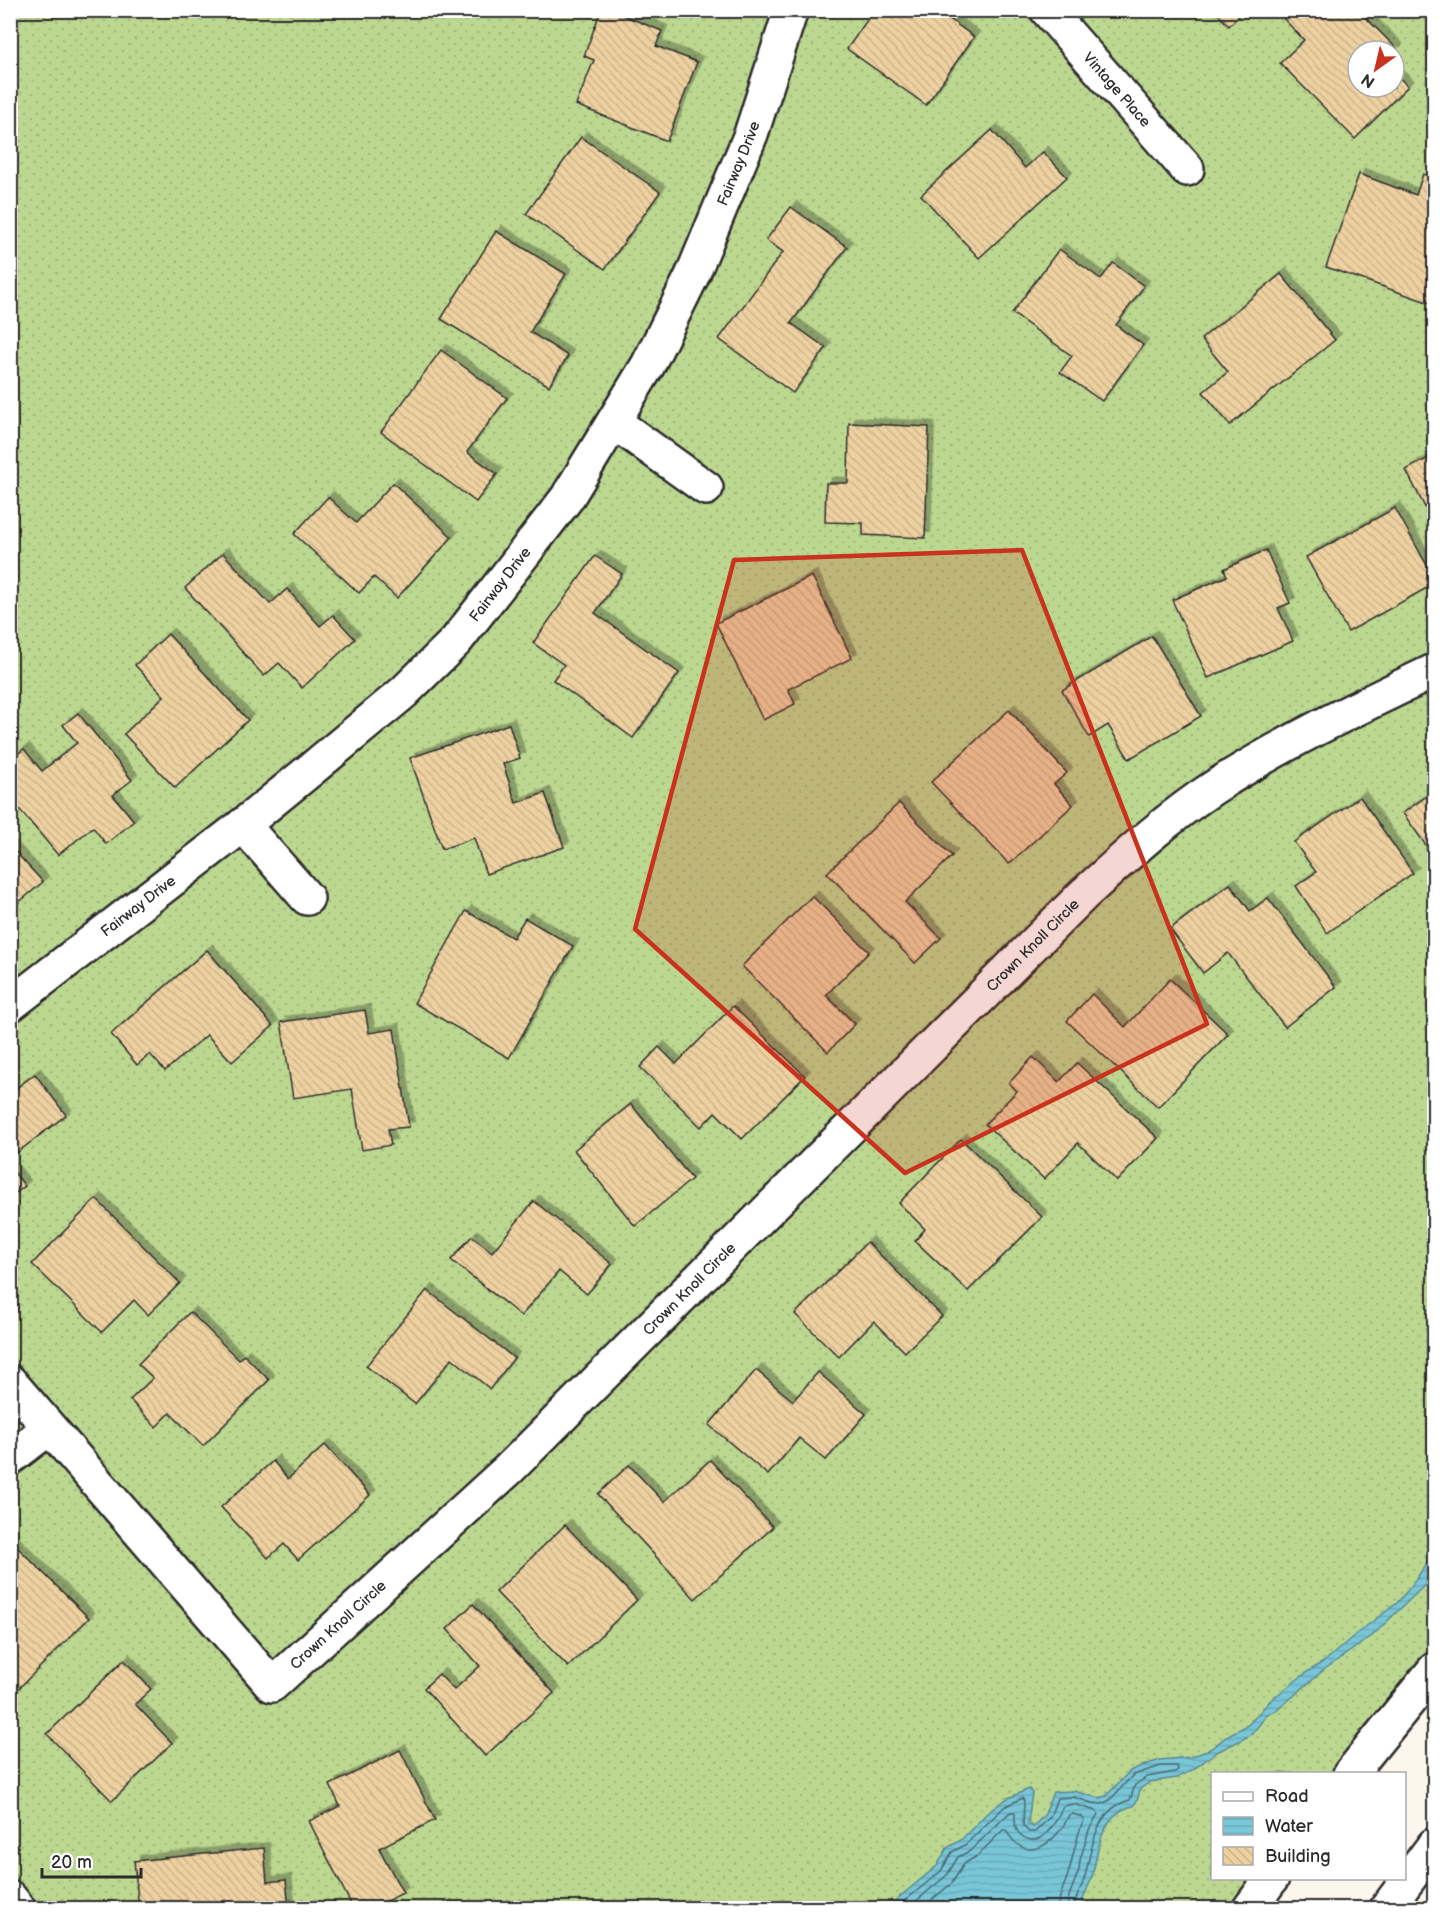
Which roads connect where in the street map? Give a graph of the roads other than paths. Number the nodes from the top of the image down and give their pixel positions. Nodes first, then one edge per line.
1 (791, 10) edge
2 (1047, 10) edge
3 (1187, 170) dead end
4 (614, 422) junction
5 (706, 488) dead end
6 (1434, 671) edge
7 (243, 825) junction
8 (307, 898) dead end
9 (10, 1005) edge
10 (10, 1382) edge
11 (49, 1428) junction
12 (10, 1458) edge
13 (1434, 1670) edge
14 (1351, 1772) edge
15 (1434, 1845) edge
16 (1271, 1880) edge
17 (10, 1898) edge
18 (18, 1908) edge
19 (1250, 1908) edge
20 (1387, 1908) edge

1 - 4 street, Fairway Drive
2 - 3 street, Vintage Place
4 - 5 street
4 - 7 street, Fairway Drive
6 - 11 street, Crown Knoll Circle
7 - 8 street
7 - 9 street, Fairway Drive
10 - 11 street, Crown Knoll Circle
11 - 12 street
13 - 14 street
15 - 20 street
16 - 19 street
17 - 18 street

